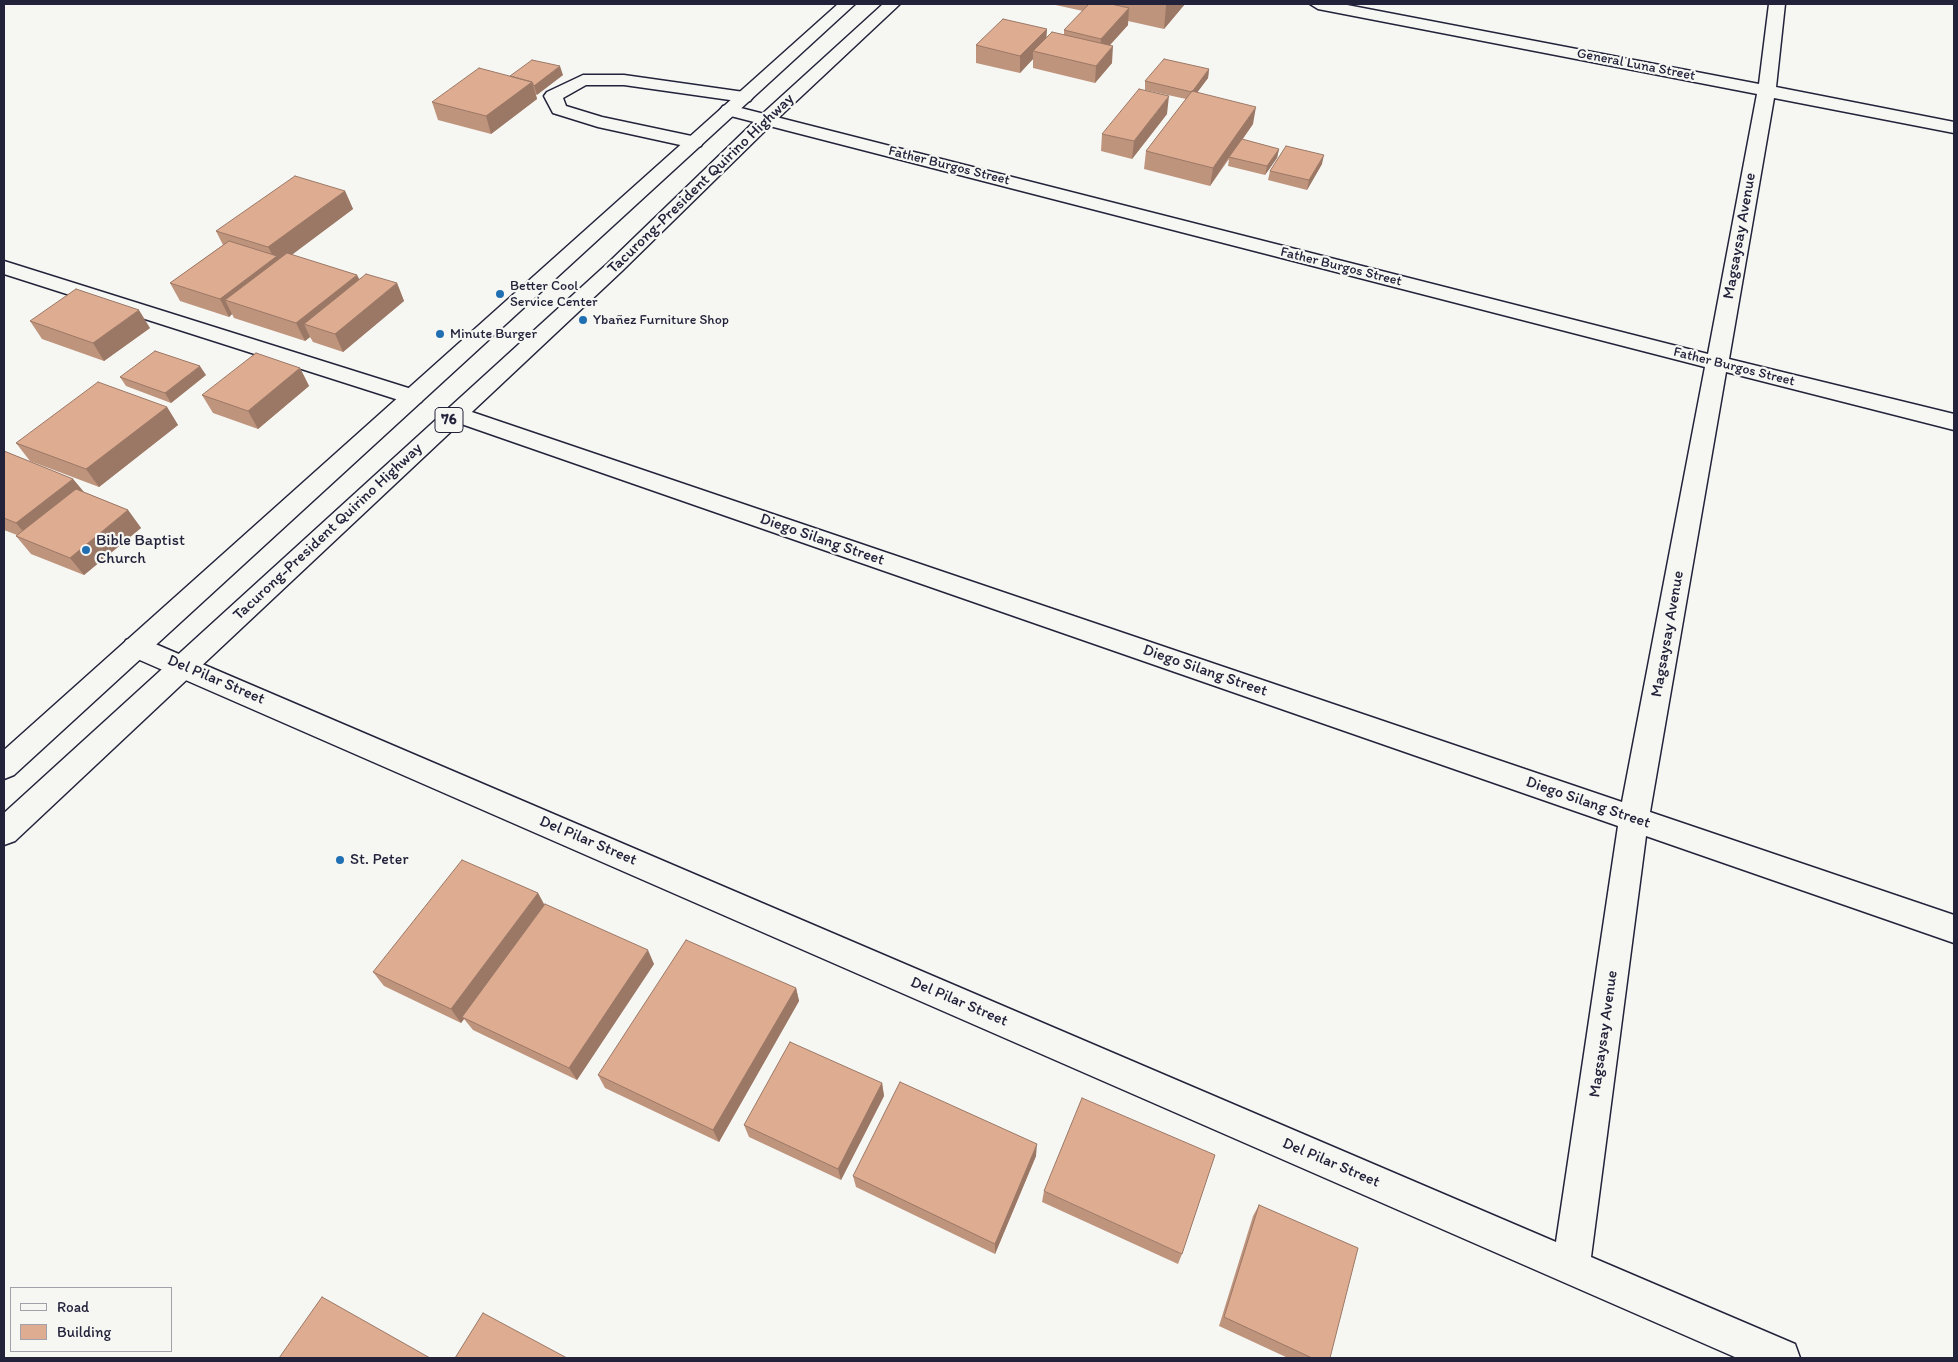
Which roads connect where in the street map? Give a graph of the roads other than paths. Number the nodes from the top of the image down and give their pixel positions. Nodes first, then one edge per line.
1 (847, 4) edge
2 (892, 4) edge
3 (1318, 4) edge
4 (1778, 4) edge
5 (1767, 89) junction
6 (736, 104) junction
7 (767, 120) junction
8 (1954, 127) edge
9 (694, 142) junction
10 (4, 267) edge
11 (1717, 363) junction
12 (413, 396) junction
13 (455, 414) junction
14 (1954, 422) edge
15 (136, 647) junction
16 (183, 666) junction
17 (4, 767) edge
18 (1634, 818) junction
19 (4, 832) edge
20 (1954, 929) edge
21 (1571, 1267) junction
22 (1781, 1358) edge

1 - 6 main road, Tacurong-President Quirino Highway / 76
2 - 7 main road, Tacurong-President Quirino Highway / 76
3 - 5 main road, General Luna Street
4 - 5 main road, Magsaysay Avenue
5 - 8 main road, General Luna Street
5 - 11 main road, Magsaysay Avenue
6 - 7 main road, Father Burgos Street
6 - 9 main road, Tacurong-President Quirino Highway / 76
6 - 9 main road, Father Burgos Street
7 - 11 main road, Father Burgos Street
7 - 13 main road, Tacurong-President Quirino Highway / 76
9 - 12 main road, Tacurong-President Quirino Highway / 76
10 - 12 main road
11 - 14 main road, Father Burgos Street
11 - 18 main road, Magsaysay Avenue
12 - 15 main road, Tacurong-President Quirino Highway / 76
13 - 16 main road, Tacurong-President Quirino Highway / 76
13 - 18 main road, Diego Silang Street
15 - 16 main road, Del Pilar Street
15 - 17 main road, Tacurong-President Quirino Highway / 76
16 - 19 main road, Tacurong-President Quirino Highway / 76
16 - 21 main road, Del Pilar Street
18 - 20 main road, Diego Silang Street
18 - 21 main road, Magsaysay Avenue
21 - 22 main road, Del Pilar Street

